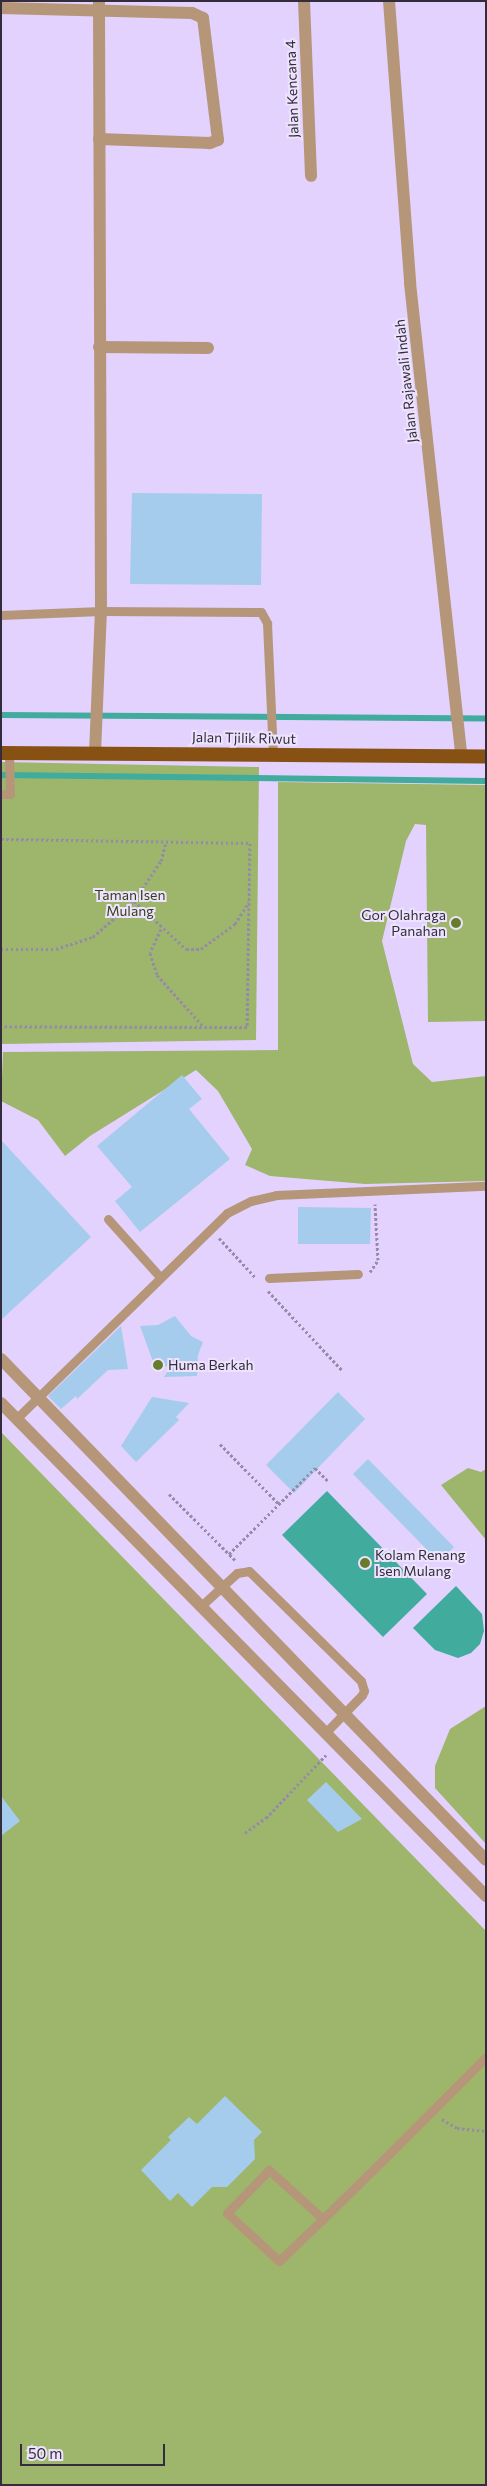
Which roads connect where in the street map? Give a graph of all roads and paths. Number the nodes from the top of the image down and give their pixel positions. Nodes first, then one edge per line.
1 (304, 1) edge
2 (389, 1) edge
3 (99, 7) edge
4 (1, 8) edge
5 (99, 139) junction
6 (311, 176) dead end
7 (99, 347) junction
8 (208, 348) dead end
9 (101, 611) junction
10 (1, 615) edge
11 (95, 752) junction
12 (5, 753) edge
13 (272, 754) junction
14 (461, 756) junction
15 (486, 756) edge
16 (1, 794) edge
17 (1, 839) edge
18 (166, 842) junction
19 (249, 901) junction
20 (134, 902) junction
21 (161, 928) junction
22 (1, 949) edge
23 (1, 1026) edge
24 (203, 1027) junction
25 (486, 1186) edge
26 (375, 1191) junction
27 (108, 1219) dead end
28 (210, 1228) junction
29 (358, 1274) joint
30 (160, 1277) junction
31 (256, 1278) dead end
32 (269, 1278) dead end
33 (263, 1285) dead end
34 (1, 1359) edge
35 (342, 1370) dead end
36 (39, 1396) junction
37 (1, 1403) edge
38 (17, 1418) junction
39 (220, 1444) dead end
40 (328, 1481) dead end
41 (168, 1494) dead end
42 (279, 1504) junction
43 (229, 1554) junction
44 (245, 1570) junction
45 (223, 1585) junction
46 (201, 1606) junction
47 (343, 1715) junction
48 (326, 1732) junction
49 (337, 1744) junction
50 (244, 1833) dead end
51 (486, 1860) edge
52 (486, 1896) edge
53 (486, 2057) edge
54 (434, 2109) junction
55 (486, 2131) edge
56 (323, 2219) junction

1 - 6 street, Jalan Kencana 4
2 - 14 street, Jalan Rajawali Indah
3 - 4 street
3 - 5 street
3 - 5 street
5 - 7 street
7 - 8 street
7 - 9 street
9 - 10 lane
9 - 11 street
9 - 13 lane
11 - 12 highway, Jalan Tjilik Riwut
11 - 13 highway, Jalan Tjilik Riwut
12 - 16 lane
13 - 14 highway, Jalan Tjilik Riwut
14 - 15 highway, Jalan Tjilik Riwut
17 - 18 path
18 - 19 path
18 - 20 path
19 - 21 path
19 - 24 path
20 - 21 path
20 - 22 path
21 - 24 path
23 - 24 path
25 - 26 lane
26 - 28 lane
26 - 29 path
27 - 30 lane
28 - 30 lane
28 - 31 path
29 - 32 lane
30 - 36 lane
33 - 35 path
34 - 36 street
36 - 38 lane
36 - 45 street
37 - 38 street
38 - 46 street
39 - 42 path
40 - 42 path
41 - 43 path
42 - 43 path
43 - 44 path
44 - 45 lane
44 - 47 lane
45 - 46 lane
45 - 47 street
46 - 48 street
47 - 48 lane
47 - 51 street
48 - 49 street
49 - 50 path
49 - 52 street
53 - 54 lane
54 - 55 path
54 - 56 lane
56 - 56 lane

